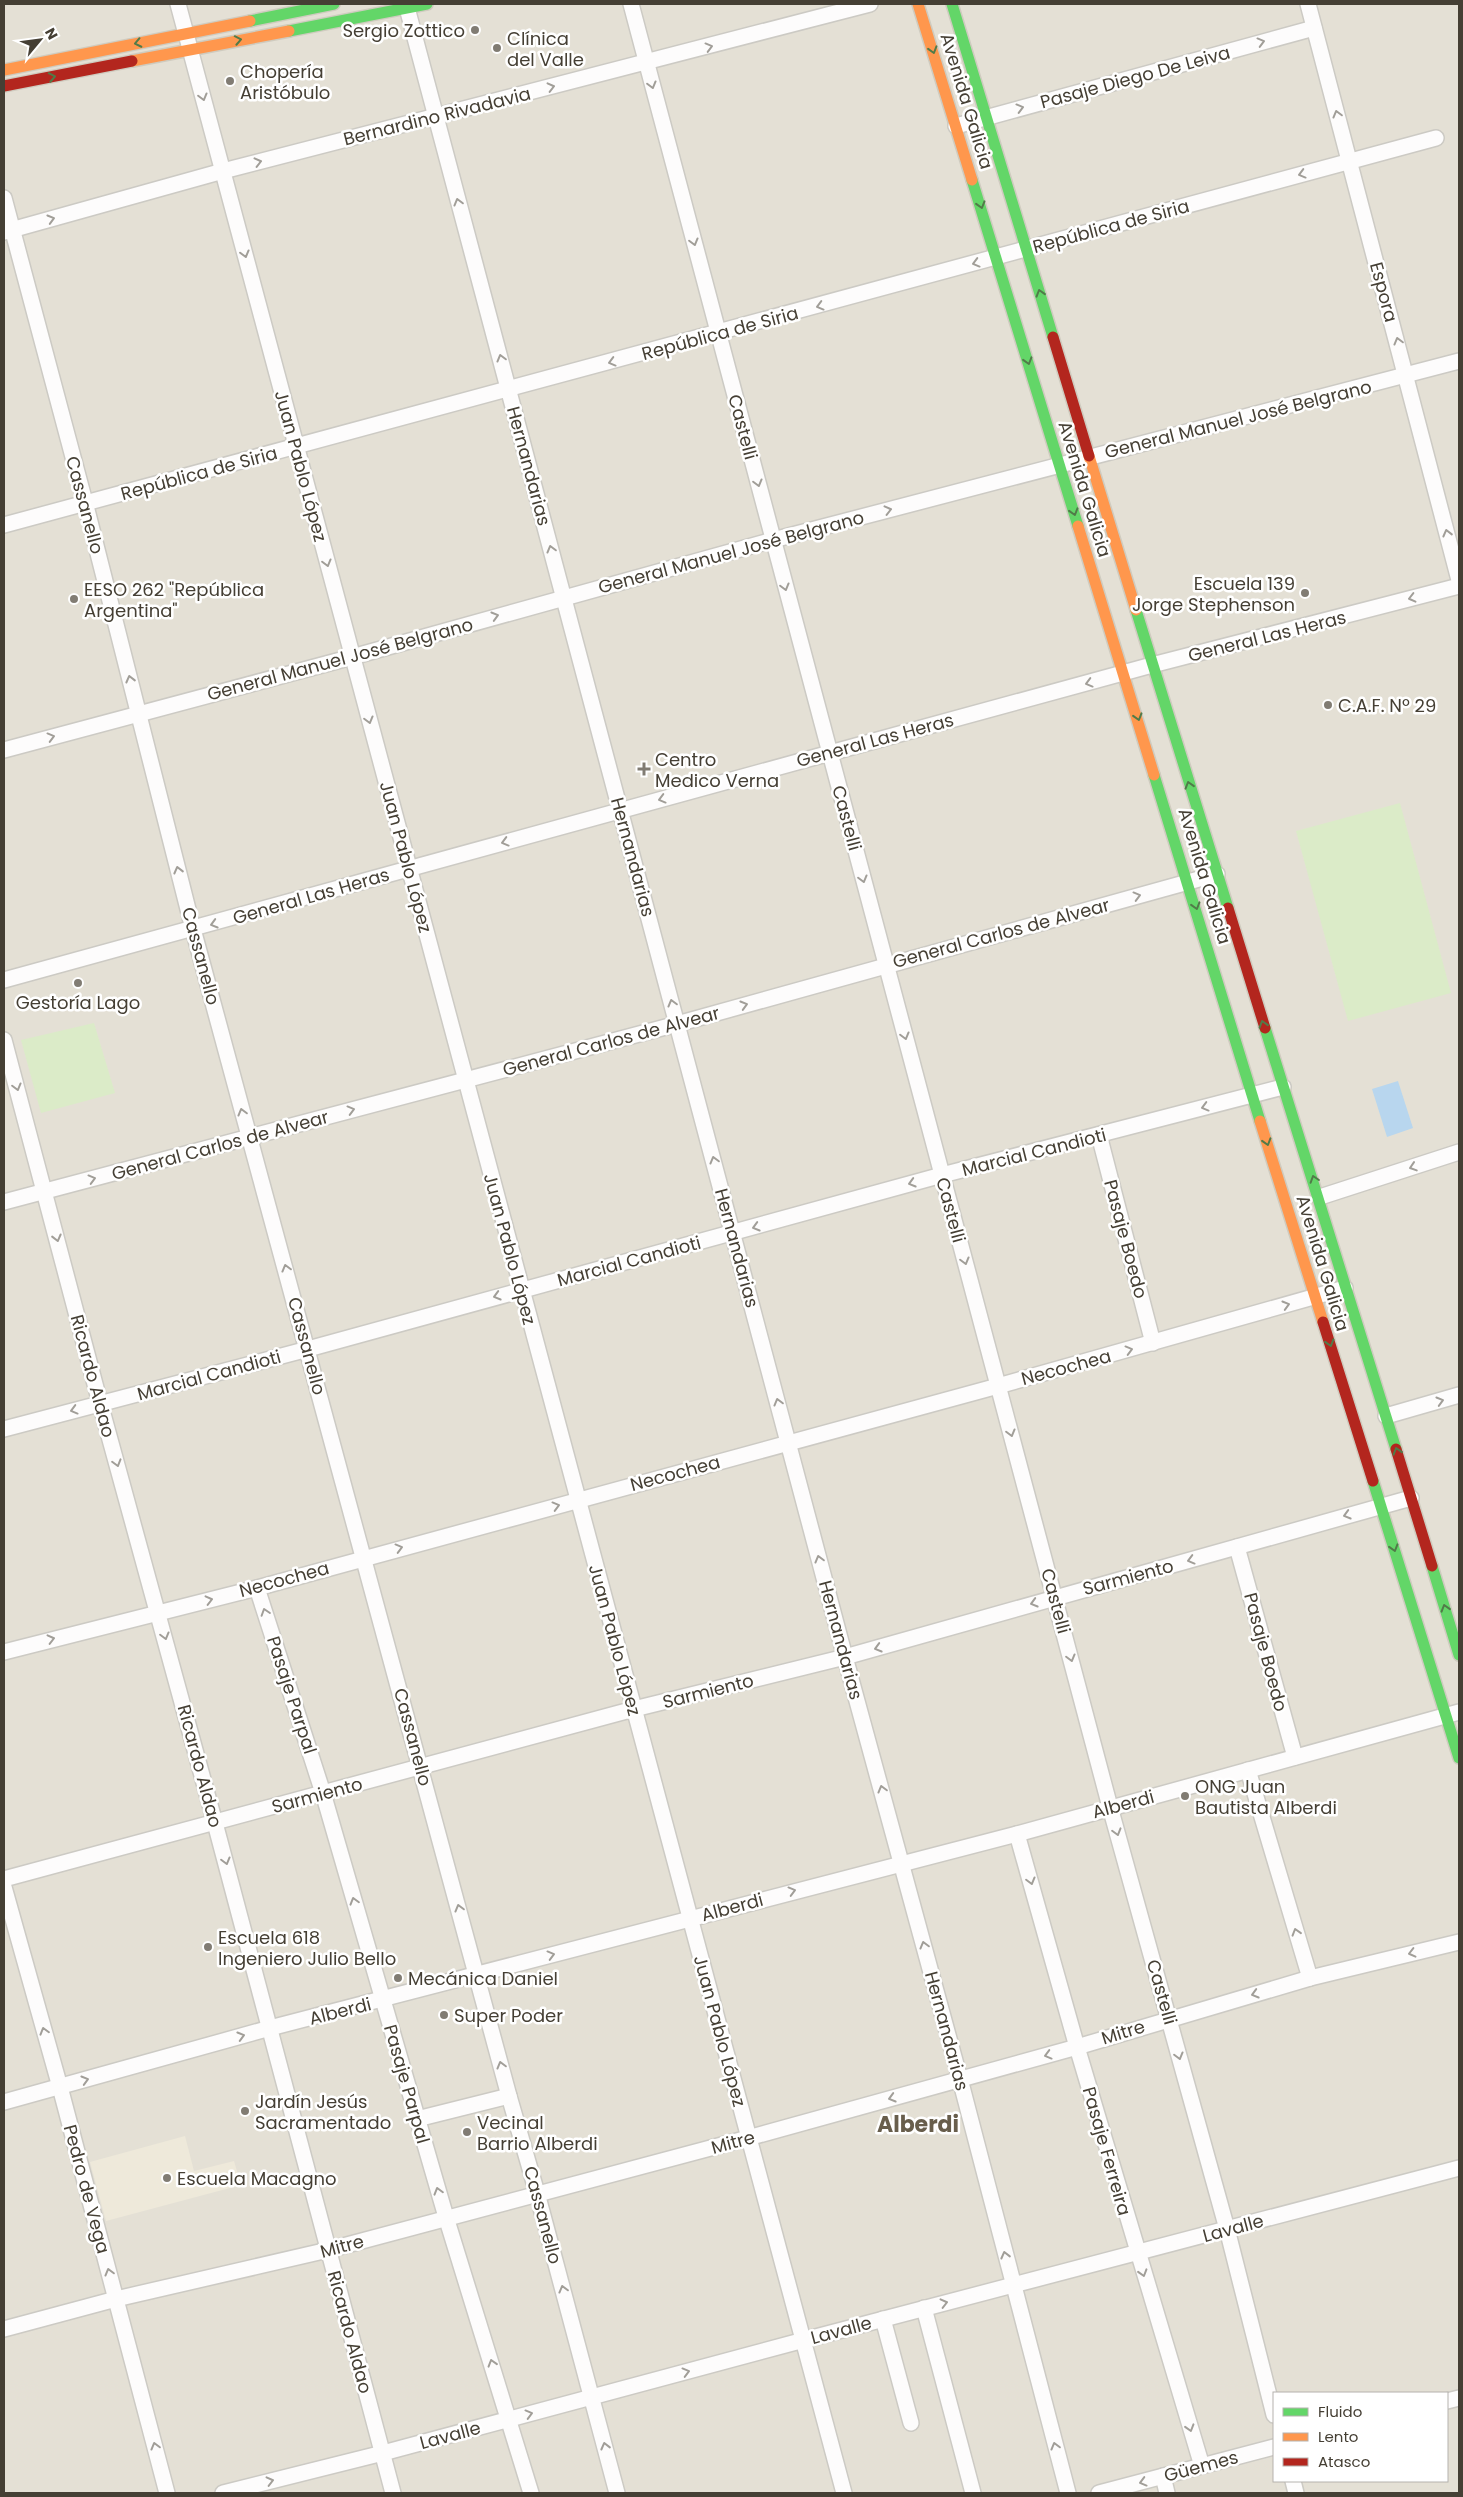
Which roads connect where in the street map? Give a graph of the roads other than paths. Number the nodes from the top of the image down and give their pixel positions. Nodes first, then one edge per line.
1 (178, 4) edge
2 (334, 4) edge
3 (427, 4) edge
4 (631, 4) edge
5 (870, 4) edge
6 (918, 4) edge
7 (952, 4) edge
8 (1308, 4) edge
9 (406, 6) edge
10 (1314, 28) junction
11 (185, 33) junction
12 (190, 50) junction
13 (646, 63) junction
14 (4, 70) edge
15 (4, 86) edge
16 (434, 117) junction
17 (986, 118) junction
18 (956, 126) junction
19 (1436, 138) dead end
20 (1349, 161) junction
21 (223, 171) junction
22 (4, 198) edge
23 (8, 231) edge
24 (1027, 249) junction
25 (997, 257) junction
26 (718, 334) junction
27 (1459, 361) edge
28 (1407, 376) junction
29 (509, 390) junction
30 (296, 447) junction
31 (1089, 457) junction
32 (1059, 466) junction
33 (85, 503) junction
34 (4, 525) edge
35 (773, 540) junction
36 (1459, 580) edge
37 (1459, 586) edge
38 (563, 597) junction
39 (352, 657) junction
40 (1152, 665) junction
41 (1124, 673) junction
42 (139, 714) junction
43 (4, 750) edge
44 (830, 753) junction
45 (621, 810) junction
46 (409, 868) junction
47 (1217, 874) junction
48 (1188, 881) junction
49 (193, 929) junction
50 (886, 965) junction
51 (4, 980) edge
52 (677, 1024) junction
53 (4, 1040) edge
54 (465, 1080) junction
55 (1283, 1086) junction
56 (1252, 1095) junction
57 (1099, 1135) junction
58 (249, 1137) junction
59 (1459, 1152) edge
60 (942, 1175) junction
61 (45, 1191) junction
62 (1320, 1197) junction
63 (4, 1202) edge
64 (733, 1233) junction
65 (1345, 1288) junction
66 (520, 1290) junction
67 (1315, 1296) junction
68 (1153, 1343) junction
69 (308, 1349) junction
70 (998, 1386) junction
71 (1459, 1395) edge
72 (100, 1403) junction
73 (1386, 1416) junction
74 (4, 1429) edge
75 (788, 1442) junction
76 (1411, 1498) junction
77 (577, 1500) junction
78 (1381, 1506) junction
79 (1237, 1547) junction
80 (364, 1557) junction
81 (257, 1588) junction
82 (1055, 1596) junction
83 (159, 1612) junction
84 (4, 1652) edge
85 (1459, 1655) edge
86 (846, 1657) junction
87 (634, 1709) junction
88 (1453, 1713) edge
89 (1295, 1758) junction
90 (1459, 1758) edge
91 (420, 1766) junction
92 (1248, 1770) junction
93 (323, 1793) junction
94 (1110, 1807) junction
95 (216, 1823) junction
96 (1018, 1834) junction
97 (902, 1862) junction
98 (4, 1879) edge
99 (4, 1887) edge
100 (689, 1918) junction
101 (1459, 1942) edge
102 (477, 1975) junction
103 (1310, 1978) junction
104 (382, 2000) junction
105 (1169, 2018) junction
106 (270, 2028) junction
107 (1076, 2047) junction
108 (960, 2079) junction
109 (60, 2087) junction
110 (509, 2096) junction
111 (4, 2102) edge
112 (417, 2120) junction
113 (748, 2138) junction
114 (1459, 2168) edge
115 (537, 2193) junction
116 (446, 2217) junction
117 (1227, 2229) junction
118 (328, 2250) junction
119 (1137, 2252) junction
120 (1012, 2286) junction
121 (116, 2299) junction
122 (924, 2308) junction
123 (883, 2319) junction
124 (4, 2329) edge
125 (804, 2340) junction
126 (592, 2397) junction
127 (1273, 2411) edge
128 (510, 2419) junction
129 (911, 2423) dead end
130 (1273, 2447) edge
131 (383, 2453) junction
132 (1202, 2466) junction
133 (1163, 2476) junction
134 (167, 2493) edge
135 (223, 2493) edge
136 (393, 2493) edge
137 (532, 2493) edge
138 (617, 2493) edge
139 (844, 2493) edge
140 (973, 2493) edge
141 (1068, 2493) edge
142 (1099, 2493) edge
143 (1167, 2493) edge

1 - 11 street, Juan Pablo López
2 - 11 main road
3 - 9 main road
4 - 13 street, Castelli
13 -> 5 street, Bernardino Rivadavia
6 -> 18 main road, Avenida Galicia
7 - 17 main road, Avenida Galicia
8 - 10 street, Espora
12 -> 9 main road
9 - 16 street, Hernandarias
17 -> 10 street, Pasaje Diego De Leiva
20 -> 10 street, Espora
11 - 12 street, Juan Pablo López
11 -> 14 main road
15 -> 12 main road
12 -> 21 street, Juan Pablo López
16 -> 13 street, Bernardino Rivadavia
13 -> 26 street, Castelli
21 -> 16 street, Bernardino Rivadavia
29 -> 16 street, Hernandarias
17 - 18 street, Pasaje Diego De Leiva
17 - 24 main road, Avenida Galicia
18 -> 25 main road, Avenida Galicia
19 - 20 street, República de Siria
20 -> 24 street, República de Siria
28 -> 20 street, Espora
23 -> 21 street, Bernardino Rivadavia
21 -> 30 street, Juan Pablo López
22 - 23 street, Cassanello
23 - 33 street, Cassanello
24 - 25 street, República de Siria
31 -> 24 main road, Avenida Galicia
25 -> 26 street, República de Siria
25 -> 32 main road, Avenida Galicia
26 -> 29 street, República de Siria
26 -> 35 street, Castelli
27 - 28 street, General Manuel José Belgrano
28 - 31 street, General Manuel José Belgrano
36 -> 28 street, Espora
29 - 30 street, República de Siria
38 -> 29 street, Hernandarias
30 - 33 street, República de Siria
30 -> 39 street, Juan Pablo López
31 - 32 street, General Manuel José Belgrano
31 - 40 main road, Avenida Galicia
35 -> 32 street, General Manuel José Belgrano
32 -> 41 main road, Avenida Galicia
33 - 34 street, República de Siria
42 -> 33 street, Cassanello
35 - 38 street, General Manuel José Belgrano
35 -> 44 street, Castelli
37 -> 40 street, General Las Heras
39 -> 38 street, General Manuel José Belgrano
38 - 45 street, Hernandarias
39 - 42 street, General Manuel José Belgrano
39 -> 46 street, Juan Pablo López
40 - 41 street, General Las Heras
47 -> 40 main road, Avenida Galicia
41 -> 44 street, General Las Heras
41 -> 48 main road, Avenida Galicia
43 -> 42 street, General Manuel José Belgrano
49 -> 42 street, Cassanello
44 -> 45 street, General Las Heras
44 -> 50 street, Castelli
45 -> 46 street, General Las Heras
52 -> 45 street, Hernandarias
46 -> 49 street, General Las Heras
46 - 54 street, Juan Pablo López
47 - 48 street, General Carlos de Alvear
55 -> 47 main road, Avenida Galicia
50 -> 48 street, General Carlos de Alvear
48 -> 56 main road, Avenida Galicia
49 - 51 street, General Las Heras
58 -> 49 street, Cassanello
52 -> 50 street, General Carlos de Alvear
50 -> 60 street, Castelli
52 - 54 street, General Carlos de Alvear
64 -> 52 street, Hernandarias
53 -> 61 street, Ricardo Aldao
58 -> 54 street, General Carlos de Alvear
54 - 66 street, Juan Pablo López
55 - 56 street, Marcial Candioti
62 -> 55 main road, Avenida Galicia
56 -> 57 street, Marcial Candioti
56 -> 67 main road, Avenida Galicia
57 - 60 street, Marcial Candioti
57 - 68 street, Pasaje Boedo
61 -> 58 street, General Carlos de Alvear
69 -> 58 street, Cassanello
59 -> 62 street
60 -> 64 street, Marcial Candioti
60 -> 70 street, Castelli
61 - 63 street, General Carlos de Alvear
61 -> 72 street, Ricardo Aldao
62 - 65 main road, Avenida Galicia
64 - 66 street, Marcial Candioti
75 -> 64 street, Hernandarias
65 - 67 street, Necochea
65 - 73 main road, Avenida Galicia
66 -> 69 street, Marcial Candioti
66 - 77 street, Juan Pablo López
68 -> 67 street, Necochea
67 -> 78 main road, Avenida Galicia
70 -> 68 street, Necochea
69 - 72 street, Marcial Candioti
69 - 80 street, Cassanello
70 - 75 street, Necochea
70 -> 82 street, Castelli
73 -> 71 street
72 -> 74 street, Marcial Candioti
72 -> 83 street, Ricardo Aldao
76 -> 73 main road, Avenida Galicia
75 - 77 street, Necochea
86 -> 75 street, Hernandarias
76 - 78 street, Sarmiento
85 -> 76 main road, Avenida Galicia
80 -> 77 street, Necochea
77 - 87 street, Juan Pablo López
78 -> 79 street, Sarmiento
78 -> 88 main road, Avenida Galicia
79 -> 82 street, Sarmiento
79 - 89 street, Pasaje Boedo
80 - 81 street, Necochea
80 - 91 street, Cassanello
83 -> 81 street, Necochea
93 -> 81 street, Pasaje Parpal
82 -> 86 street, Sarmiento
82 -> 94 street, Castelli
84 -> 83 street, Necochea
83 -> 95 street, Ricardo Aldao
86 - 87 street, Sarmiento
97 -> 86 street, Hernandarias
87 - 91 street, Sarmiento
87 - 100 street, Juan Pablo López
88 - 89 street, Alberdi
88 - 90 main road, Avenida Galicia
89 - 92 street, Alberdi
91 - 93 street, Sarmiento
102 -> 91 street, Cassanello
92 - 94 street, Alberdi
103 -> 92 street
93 - 95 street, Sarmiento
104 -> 93 street, Pasaje Parpal
94 - 96 street, Alberdi
94 -> 105 street, Castelli
95 - 98 street, Sarmiento
95 -> 106 street, Ricardo Aldao
96 - 97 street, Alberdi
96 -> 107 street, Pasaje Ferreira
100 -> 97 street, Alberdi
108 -> 97 street, Hernandarias
109 -> 99 street, Pedro de Vega
102 -> 100 street, Alberdi
100 - 113 street, Juan Pablo López
101 -> 103 street, Mitre
102 - 104 street, Alberdi
110 -> 102 street, Cassanello
103 -> 105 street, Mitre
104 - 106 street, Alberdi
104 - 112 street, Pasaje Parpal
105 - 107 street, Mitre
105 -> 117 street, Castelli
109 -> 106 street, Alberdi
106 - 118 street, Ricardo Aldao
107 -> 108 street, Mitre
107 - 119 street, Pasaje Ferreira
108 -> 113 street, Mitre
120 -> 108 street, Hernandarias
109 - 111 street, Alberdi
121 -> 109 street, Pedro de Vega
110 - 112 street
110 - 115 street, Cassanello
116 -> 112 street, Pasaje Parpal
113 - 115 street, Mitre
113 - 125 street, Juan Pablo López
114 - 117 street, Lavalle
115 - 116 street, Mitre
126 -> 115 street, Cassanello
116 - 118 street, Mitre
128 -> 116 street, Pasaje Parpal
117 - 119 street, Lavalle
117 - 127 street, Castelli
118 - 121 street, Mitre
118 - 131 street, Ricardo Aldao
119 - 120 street, Lavalle
119 -> 132 street, Pasaje Ferreira
122 -> 120 street, Lavalle
141 -> 120 street, Hernandarias
121 - 124 street, Mitre
134 -> 121 street, Pedro de Vega
122 - 123 street, Lavalle
122 - 140 street
123 - 125 street, Lavalle
123 - 129 street
126 -> 125 street, Lavalle
125 - 139 street, Juan Pablo López
128 -> 126 street, Lavalle
138 -> 126 street, Cassanello
128 - 131 street, Lavalle
128 - 137 street, Pasaje Parpal
130 - 132 street, Güemes
135 -> 131 street, Lavalle
131 - 136 street, Ricardo Aldao
132 - 133 street, Güemes
133 -> 142 street, Güemes
133 - 143 street

